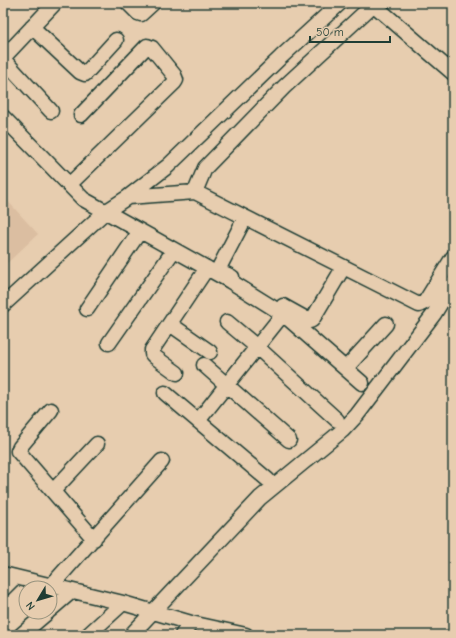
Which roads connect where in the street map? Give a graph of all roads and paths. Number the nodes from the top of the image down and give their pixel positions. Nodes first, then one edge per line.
1 (55, 3) edge
2 (128, 3) edge
3 (153, 3) edge
4 (340, 3) edge
5 (374, 4) edge
6 (32, 27) junction
7 (116, 40) dead end
8 (3, 58) edge
9 (453, 73) edge
10 (51, 111) dead end
11 (81, 115) dead end
12 (3, 117) edge
13 (69, 185) junction
14 (195, 192) junction
15 (128, 197) junction
16 (105, 212) junction
17 (245, 218) junction
18 (140, 231) junction
19 (174, 250) junction
20 (453, 257) edge
21 (207, 268) junction
22 (343, 268) junction
23 (453, 283) edge
24 (3, 305) edge
25 (87, 309) dead end
26 (283, 314) junction
27 (227, 322) dead end
28 (170, 324) junction
29 (386, 324) dead end
30 (109, 343) dead end
31 (257, 347) junction
32 (210, 352) dead end
33 (204, 365) dead end
34 (346, 368) junction
35 (177, 373) dead end
36 (362, 383) dead end
37 (227, 385) junction
38 (165, 393) dead end
39 (51, 410) dead end
40 (336, 420) dead end
41 (198, 421) junction
42 (289, 440) dead end
43 (97, 444) dead end
44 (162, 461) dead end
45 (268, 480) dead end
46 (53, 492) junction
47 (94, 539) junction
48 (9, 575) edge
49 (28, 580) edge
50 (56, 580) edge
51 (58, 588) edge
52 (3, 589) edge
53 (72, 591) junction
54 (58, 603) edge
55 (123, 603) junction
56 (153, 613) junction
57 (39, 620) edge
58 (191, 623) junction
59 (21, 635) edge
60 (88, 635) edge
61 (131, 635) edge
62 (182, 635) edge
63 (246, 635) edge

1 - 6 street
2 - 3 street
4 - 15 street
5 - 9 street
5 - 14 street
6 - 7 street
6 - 8 street
8 - 10 street
11 - 13 street
12 - 13 street
13 - 16 street
14 - 15 street
14 - 17 street
15 - 16 street
16 - 18 street
16 - 24 street
17 - 22 street
17 - 22 street
18 - 19 street
18 - 25 street
19 - 21 street
19 - 30 street
20 - 22 street
21 - 26 street
21 - 28 street
23 - 56 street
26 - 31 street
26 - 34 street
27 - 31 street
28 - 32 street
28 - 35 street
29 - 34 street
31 - 37 street
31 - 40 street
33 - 37 street
34 - 36 street
37 - 41 street
37 - 42 street
38 - 41 street
39 - 46 street
41 - 45 street
43 - 46 street
44 - 47 street
46 - 47 street
47 - 50 street
48 - 49 street
48 - 52 street
51 - 53 street
53 - 54 street
53 - 55 street
55 - 56 street
55 - 60 street
56 - 58 street
56 - 61 street
57 - 59 street
58 - 62 street
58 - 63 street

